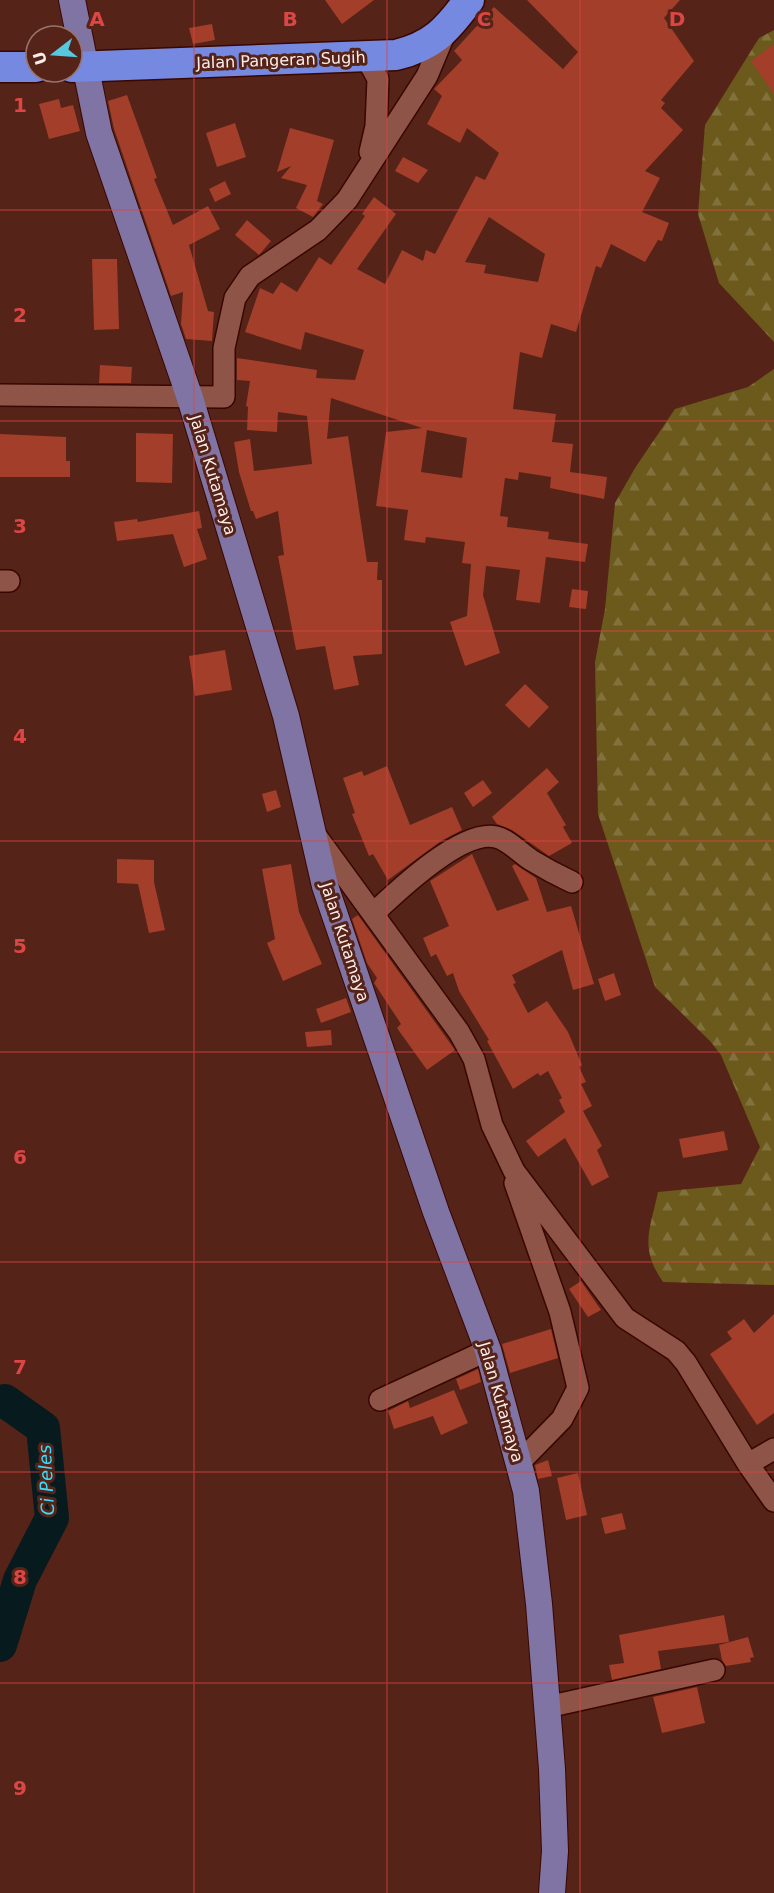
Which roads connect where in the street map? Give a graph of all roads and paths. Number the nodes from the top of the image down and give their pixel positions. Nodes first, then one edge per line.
1 (72, 0) edge
2 (469, 0) edge
3 (74, 24) edge
4 (445, 33) junction
5 (366, 57) junction
6 (0, 67) edge
7 (24, 67) edge
8 (84, 67) edge
9 (83, 84) edge
10 (366, 167) junction
11 (0, 395) edge
12 (190, 398) junction
13 (312, 830) junction
14 (572, 882) dead end
15 (373, 914) junction
16 (502, 1149) junction
17 (488, 1350) junction
18 (380, 1400) dead end
19 (774, 1449) edge
20 (518, 1464) junction
21 (748, 1464) junction
22 (774, 1501) edge
23 (714, 1671) dead end
24 (547, 1707) junction
25 (552, 1893) edge

1 - 3 main road, Jalan Kutamaya
2 - 4 highway, Jalan Pangeran Sugih
4 - 5 highway, Jalan Pangeran Sugih
4 - 10 street
5 - 8 highway, Jalan Pangeran Sugih
5 - 10 street
6 - 7 highway
9 - 12 main road, Jalan Kutamaya
10 - 12 street
11 - 12 street
12 - 13 main road, Jalan Kutamaya
13 - 15 street
13 - 17 main road, Jalan Kutamaya
14 - 15 street
15 - 16 street
16 - 20 street
16 - 21 street
17 - 18 street
17 - 20 main road, Jalan Kutamaya
19 - 21 street
20 - 24 main road, Jalan Kutamaya
21 - 22 street
23 - 24 street
24 - 25 main road, Jalan Kutamaya

